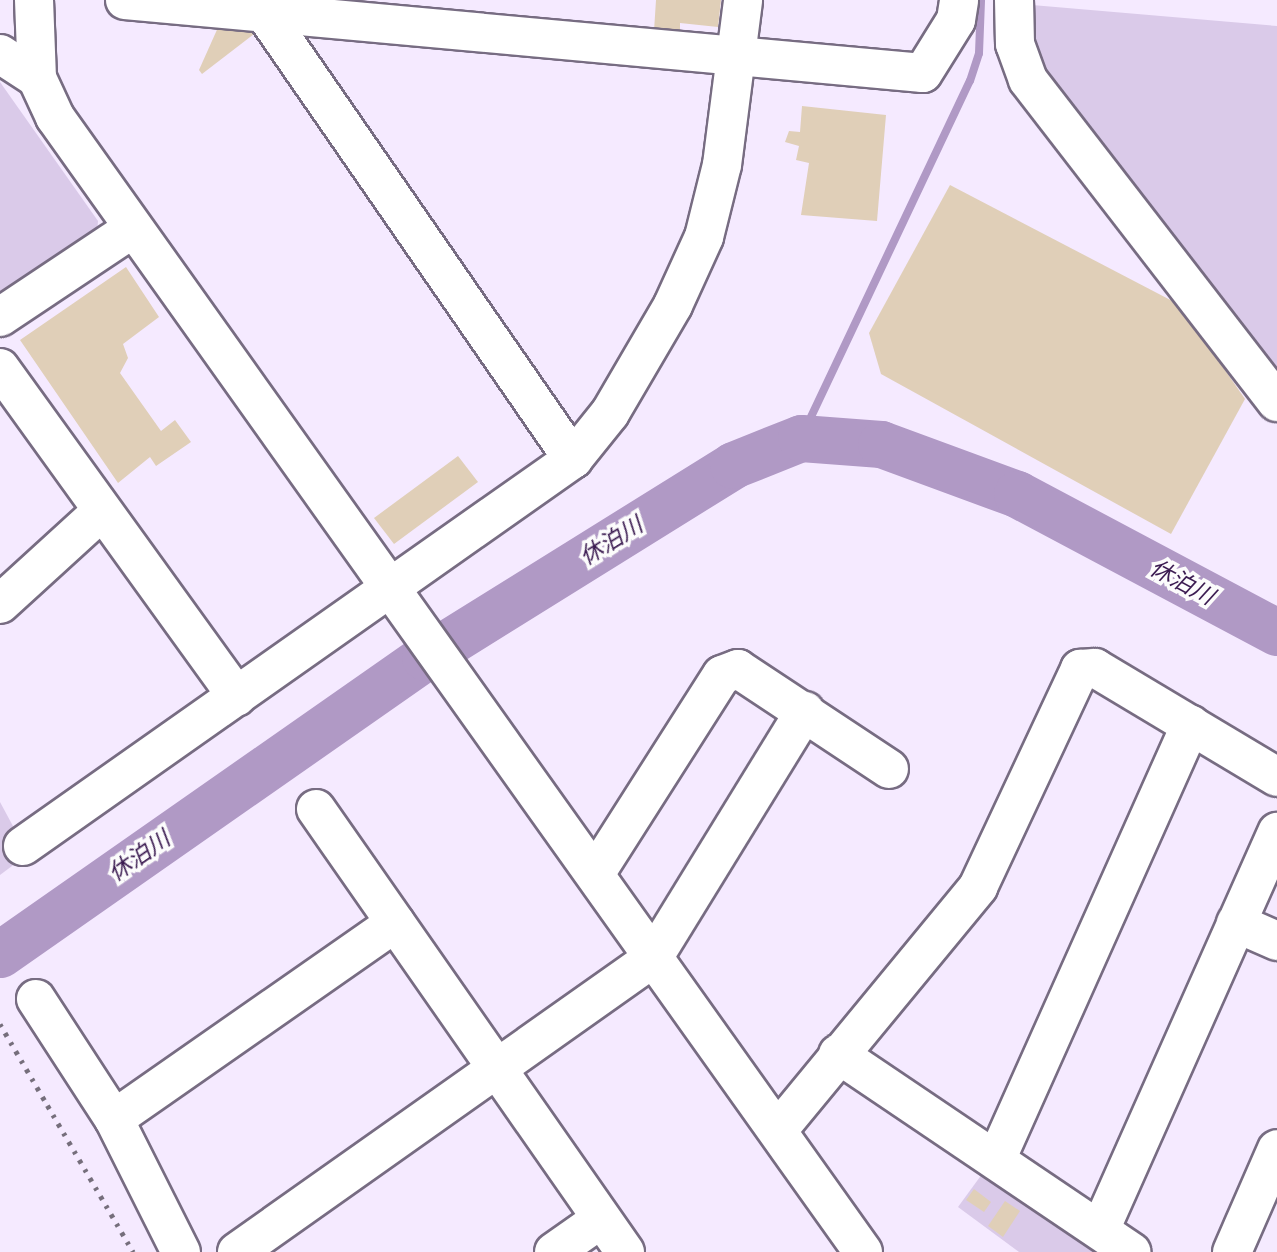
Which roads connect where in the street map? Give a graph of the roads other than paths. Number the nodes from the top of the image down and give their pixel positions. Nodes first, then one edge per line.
1 (34, 0) edge
2 (125, 0) edge
3 (743, 0) edge
4 (959, 0) edge
5 (1014, 0) edge
6 (423, 12) edge
7 (266, 15) junction
8 (0, 54) edge
9 (736, 57) junction
10 (37, 78) junction
11 (132, 229) junction
12 (0, 317) edge
13 (0, 368) edge
14 (1277, 401) edge
15 (573, 459) junction
16 (102, 511) junction
17 (391, 589) junction
18 (0, 604) edge
19 (237, 697) junction
20 (805, 711) junction
21 (1191, 725) junction
22 (889, 769) dead end
23 (1277, 777) edge
24 (316, 809) dead end
25 (1277, 832) edge
26 (23, 846) dead end
27 (595, 874) junction
28 (395, 923) junction
29 (1236, 923) junction
30 (1277, 941) edge
31 (653, 958) junction
32 (36, 999) dead end
33 (838, 1054) junction
34 (497, 1068) junction
35 (114, 1119) junction
36 (778, 1129) junction
37 (1277, 1149) edge
38 (996, 1160) junction
39 (601, 1219) junction
40 (1100, 1230) junction
41 (181, 1252) edge
42 (237, 1252) edge
43 (554, 1252) edge
44 (625, 1252) edge
45 (863, 1252) edge
46 (1132, 1252) edge
47 (1232, 1252) edge

1 - 10 street
2 - 7 street
3 - 9 street
4 - 9 street
5 - 14 street
6 - 7 street
6 - 9 street
7 - 15 street
8 - 10 street
9 - 15 street
10 - 11 street
11 - 12 street
11 - 17 street
13 - 16 street
15 - 17 street
16 - 18 street
16 - 19 street
17 - 19 street
17 - 27 street
19 - 26 street
20 - 22 street
20 - 27 street
20 - 31 street
21 - 23 street
21 - 33 street
21 - 38 street
24 - 28 street
25 - 29 street
27 - 31 street
28 - 34 street
28 - 35 street
29 - 30 street
29 - 40 street
31 - 34 street
31 - 36 street
32 - 35 street
33 - 36 street
33 - 38 street
34 - 39 street
34 - 42 street
35 - 41 street
36 - 45 street
37 - 47 street
38 - 40 street
39 - 43 street
39 - 44 street
40 - 46 street

